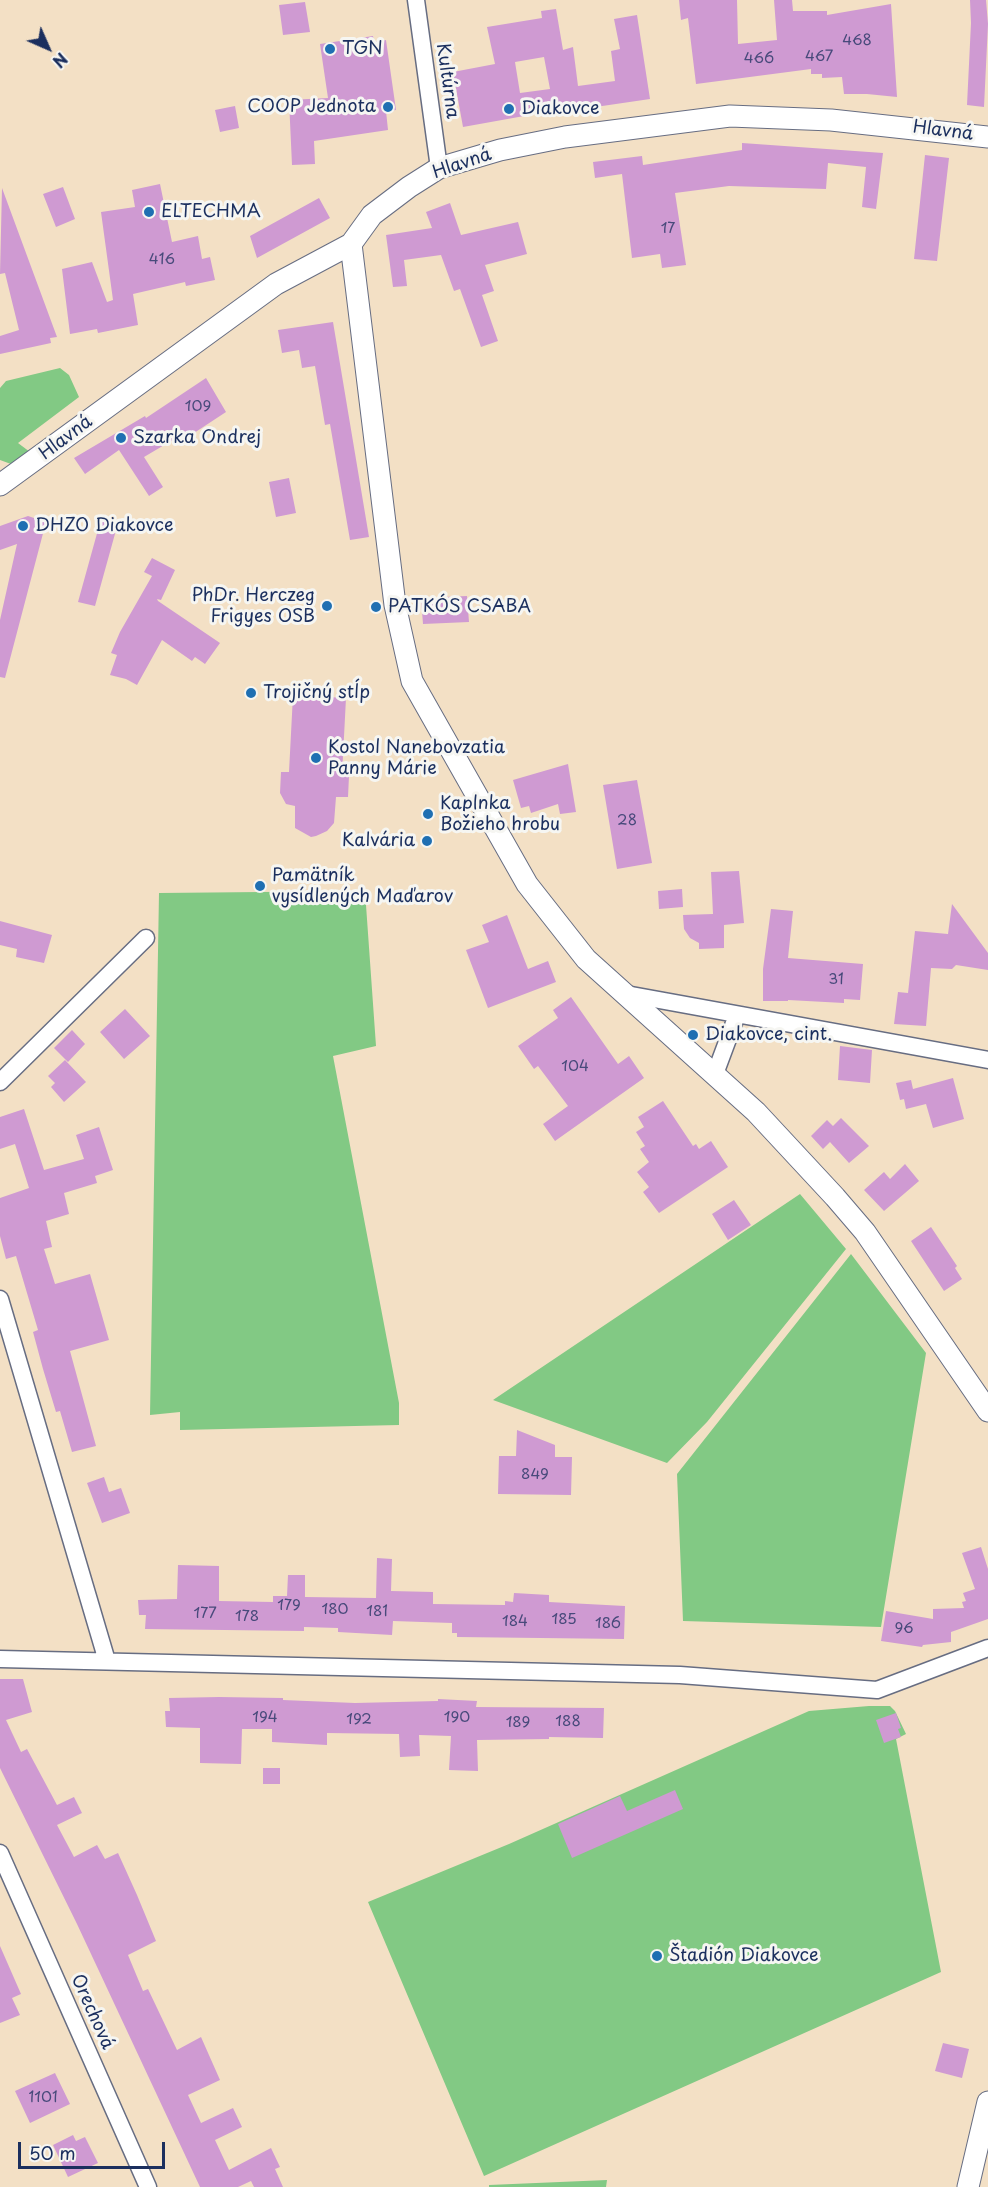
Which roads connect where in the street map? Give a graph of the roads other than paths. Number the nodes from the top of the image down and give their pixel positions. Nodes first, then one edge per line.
1 (416, 0) edge
2 (988, 137) edge
3 (440, 168) junction
4 (351, 244) junction
5 (0, 485) edge
6 (146, 938) dead end
7 (626, 994) junction
8 (737, 1015) junction
9 (988, 1060) edge
10 (715, 1074) junction
11 (0, 1082) edge
12 (0, 1299) edge
13 (988, 1411) edge
14 (988, 1648) edge
15 (0, 1659) edge
16 (107, 1661) junction
17 (0, 1853) edge
18 (988, 2102) edge
19 (148, 2187) edge
20 (968, 2187) edge

1 - 3 street, Kultúrna
2 - 3 street, Hlavná
3 - 4 street, Hlavná
4 - 5 street, Hlavná
4 - 7 street
6 - 11 street
7 - 8 street
7 - 10 street
8 - 9 street
8 - 10 street
10 - 13 street
12 - 16 street
14 - 16 street
15 - 16 street
17 - 19 street, Orechová
18 - 20 street

